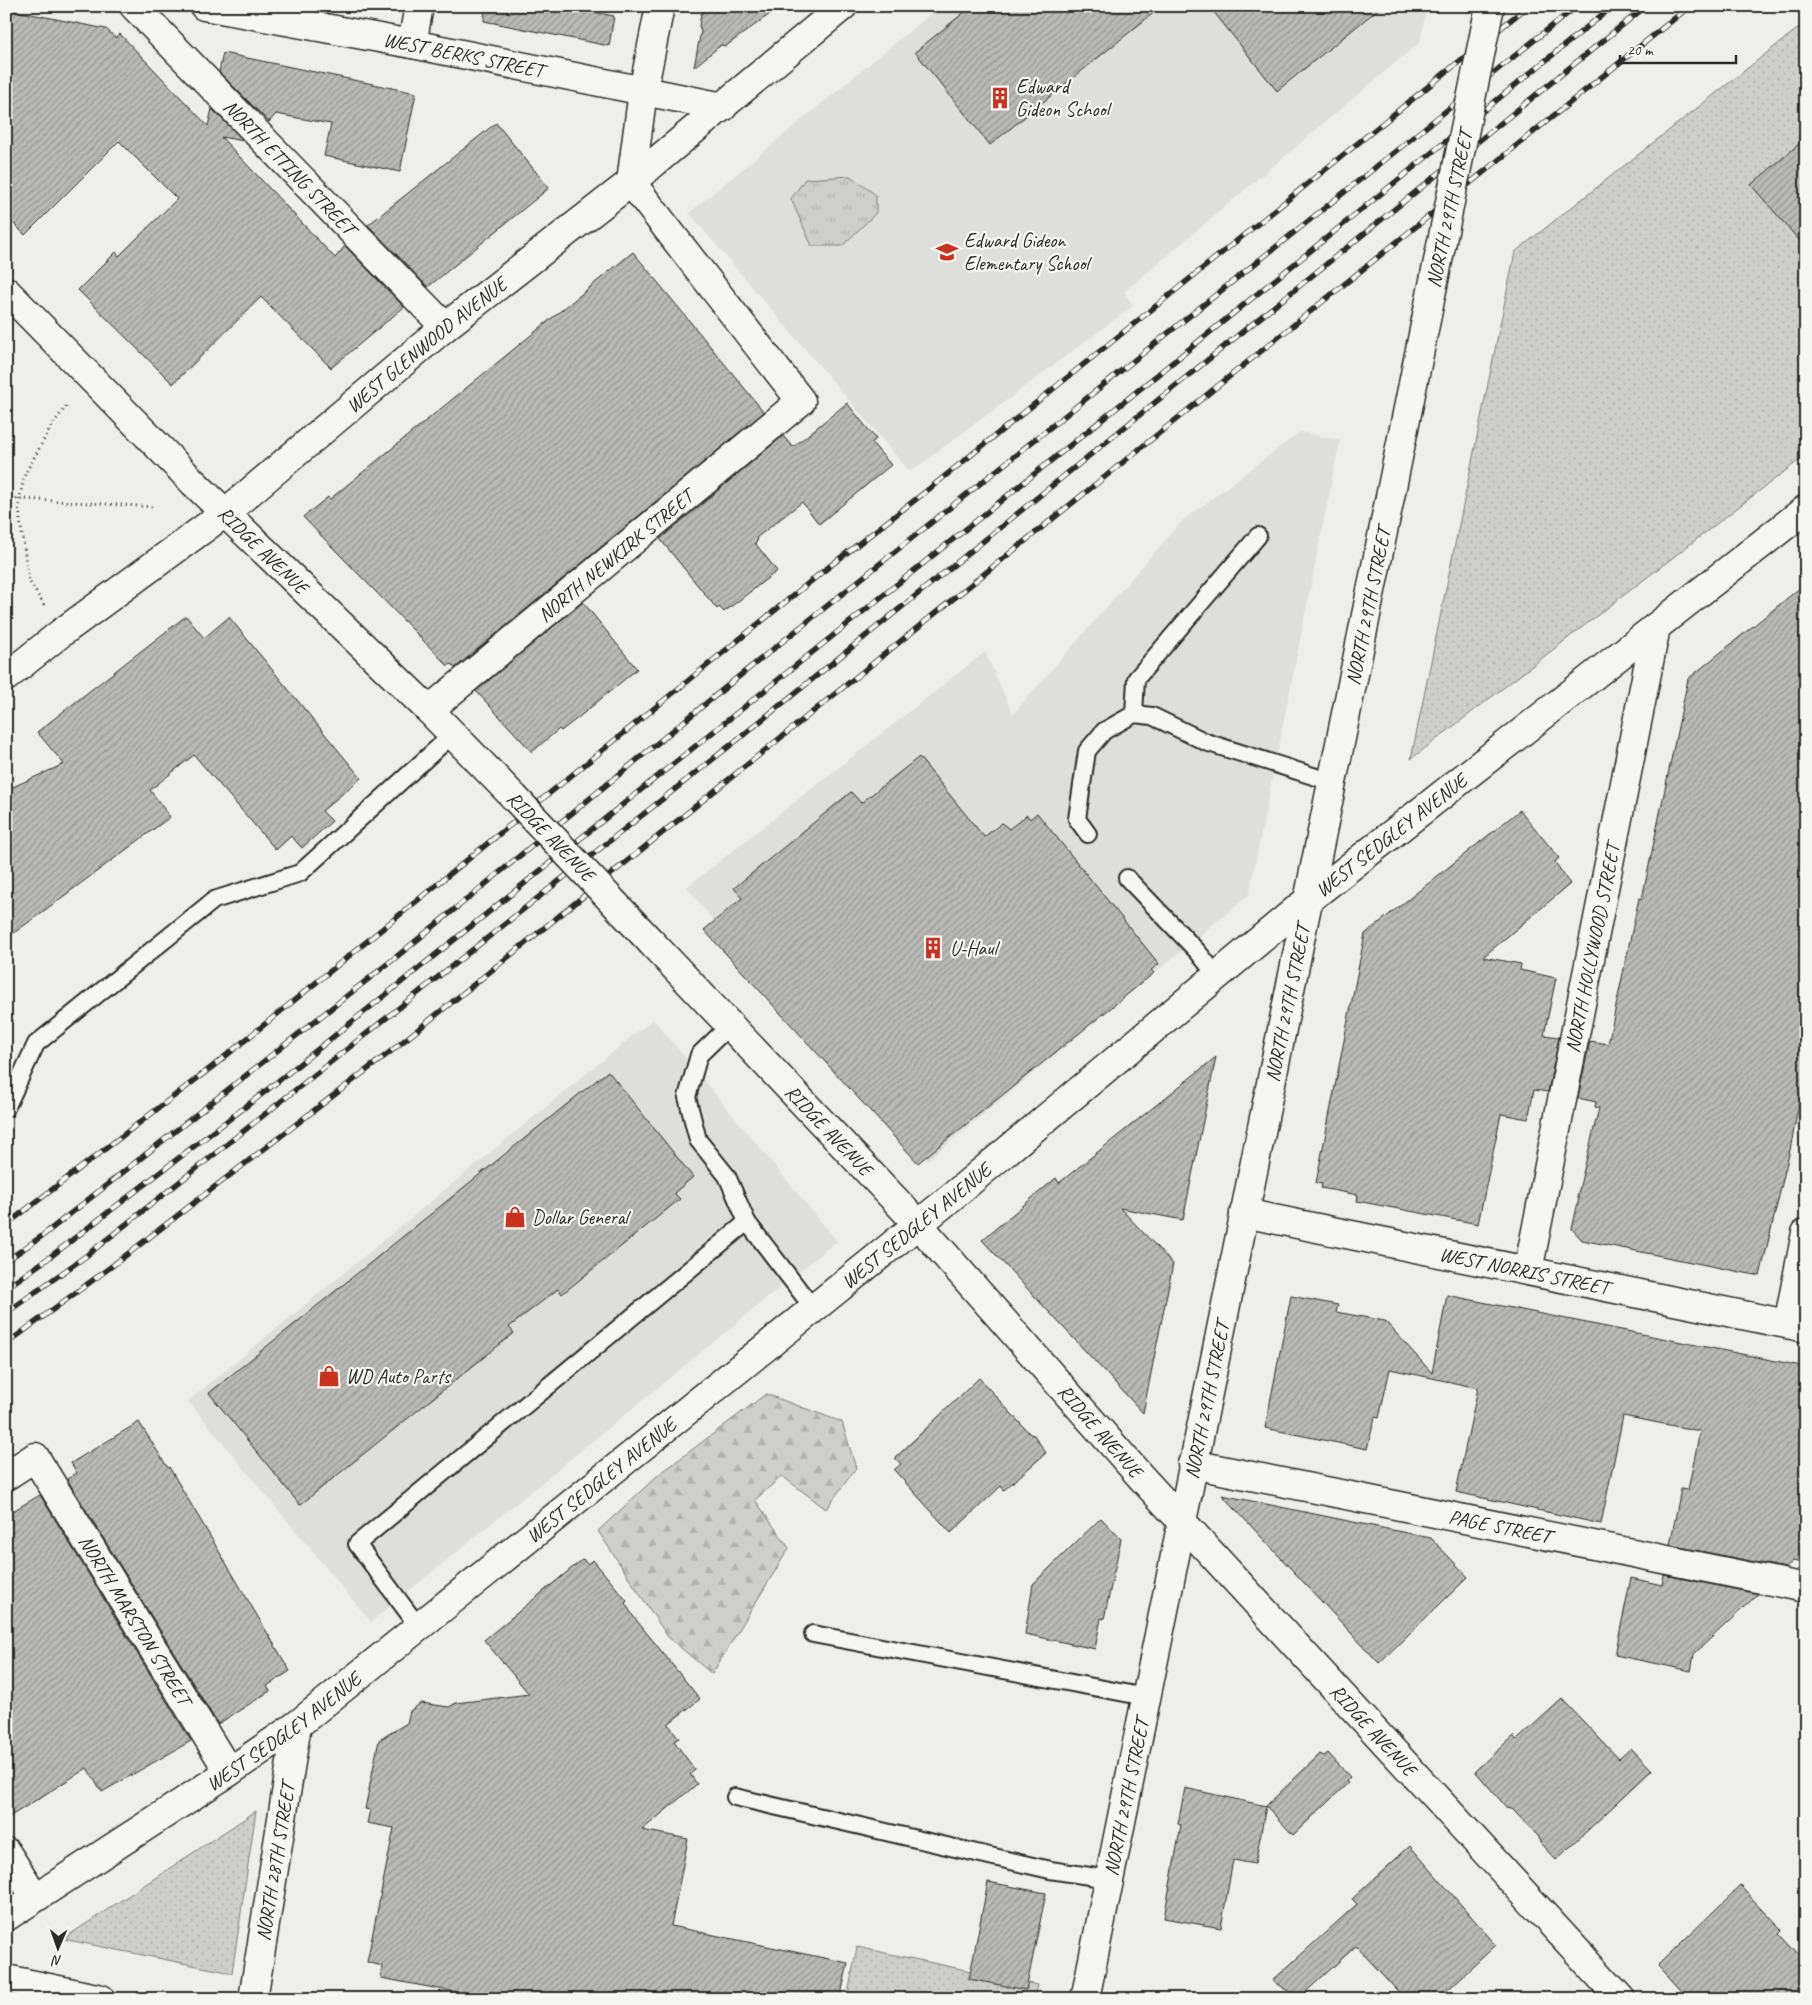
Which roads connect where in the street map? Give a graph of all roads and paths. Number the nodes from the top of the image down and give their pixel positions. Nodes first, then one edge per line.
1 (134, 6) edge
2 (204, 6) edge
3 (419, 6) edge
4 (660, 6) edge
5 (843, 6) edge
6 (1490, 6) edge
7 (412, 44) junction
8 (643, 91) junction
9 (723, 107) junction
10 (630, 182) junction
11 (6, 291) edge
12 (446, 327) junction
13 (90, 377) junction
14 (6, 498) edge
15 (19, 500) junction
16 (155, 507) dead end
17 (1806, 509) edge
18 (225, 513) junction
19 (1258, 536) dead end
20 (1656, 627) junction
21 (61, 633) junction
22 (6, 677) edge
23 (429, 710) junction
24 (1134, 714) junction
25 (453, 734) junction
26 (1332, 782) junction
27 (1088, 834) dead end
28 (1127, 878) dead end
29 (1308, 900) junction
30 (1217, 976) junction
31 (730, 1025) junction
32 (6, 1108) edge
33 (1244, 1212) junction
34 (747, 1222) junction
35 (918, 1224) junction
36 (1806, 1234) edge
37 (1528, 1271) junction
38 (813, 1308) junction
39 (1797, 1326) edge
40 (1192, 1464) junction
41 (6, 1476) edge
42 (1182, 1521) junction
43 (1806, 1588) edge
44 (418, 1626) junction
45 (813, 1634) dead end
46 (1146, 1697) junction
47 (297, 1725) junction
48 (230, 1772) junction
49 (735, 1797) dead end
50 (6, 1852) edge
51 (1109, 1879) junction
52 (35, 1897) junction
53 (6, 1917) edge
54 (6, 1979) edge
55 (101, 1999) edge
56 (253, 1999) edge
57 (1085, 1999) edge
58 (1621, 1999) edge

1 - 12 street, NORTH ETTING STREET
2 - 7 street, WEST BERKS STREET
3 - 7 street
4 - 8 street
5 - 9 street, WEST GLENWOOD AVENUE
6 - 26 street, NORTH 29TH STREET, bridge
7 - 8 street, WEST BERKS STREET
8 - 9 street, WEST BERKS STREET
8 - 10 street
9 - 10 street, WEST GLENWOOD AVENUE
10 - 12 street, WEST GLENWOOD AVENUE
10 - 23 street, NORTH NEWKIRK STREET
11 - 13 street, RIDGE AVENUE
12 - 18 street, WEST GLENWOOD AVENUE
13 - 15 path
13 - 18 street, RIDGE AVENUE
14 - 15 path
15 - 16 path
15 - 21 path
17 - 20 street, WEST SEDGLEY AVENUE
18 - 21 street, WEST GLENWOOD AVENUE
18 - 23 street, RIDGE AVENUE
19 - 24 lane
20 - 29 street, WEST SEDGLEY AVENUE
20 - 37 street, NORTH HOLLYWOOD STREET
21 - 22 street, WEST GLENWOOD AVENUE
23 - 25 street, RIDGE AVENUE
24 - 26 lane
24 - 27 lane
25 - 31 street, RIDGE AVENUE, bridge
25 - 32 lane
26 - 29 street, NORTH 29TH STREET
28 - 30 lane
29 - 30 street, WEST SEDGLEY AVENUE
29 - 33 street, NORTH 29TH STREET
30 - 35 street, WEST SEDGLEY AVENUE
31 - 34 lane
31 - 35 street, RIDGE AVENUE
33 - 37 street, WEST NORRIS STREET
33 - 40 street, NORTH 29TH STREET
34 - 38 lane
34 - 44 lane
35 - 38 street, WEST SEDGLEY AVENUE
35 - 42 street, RIDGE AVENUE
36 - 39 street
37 - 39 street, WEST NORRIS STREET
38 - 44 street, WEST SEDGLEY AVENUE
40 - 42 street, NORTH 29TH STREET
40 - 43 street, PAGE STREET
41 - 48 street, NORTH MARSTON STREET
42 - 46 street, NORTH 29TH STREET
42 - 58 street, RIDGE AVENUE
44 - 47 street, WEST SEDGLEY AVENUE
45 - 46 lane
46 - 51 street, NORTH 29TH STREET
47 - 48 street, WEST SEDGLEY AVENUE
47 - 56 street, NORTH 28TH STREET
48 - 52 street, WEST SEDGLEY AVENUE
49 - 51 lane
50 - 52 street
51 - 57 street, NORTH 29TH STREET
52 - 53 street, WEST SEDGLEY AVENUE
54 - 55 street

